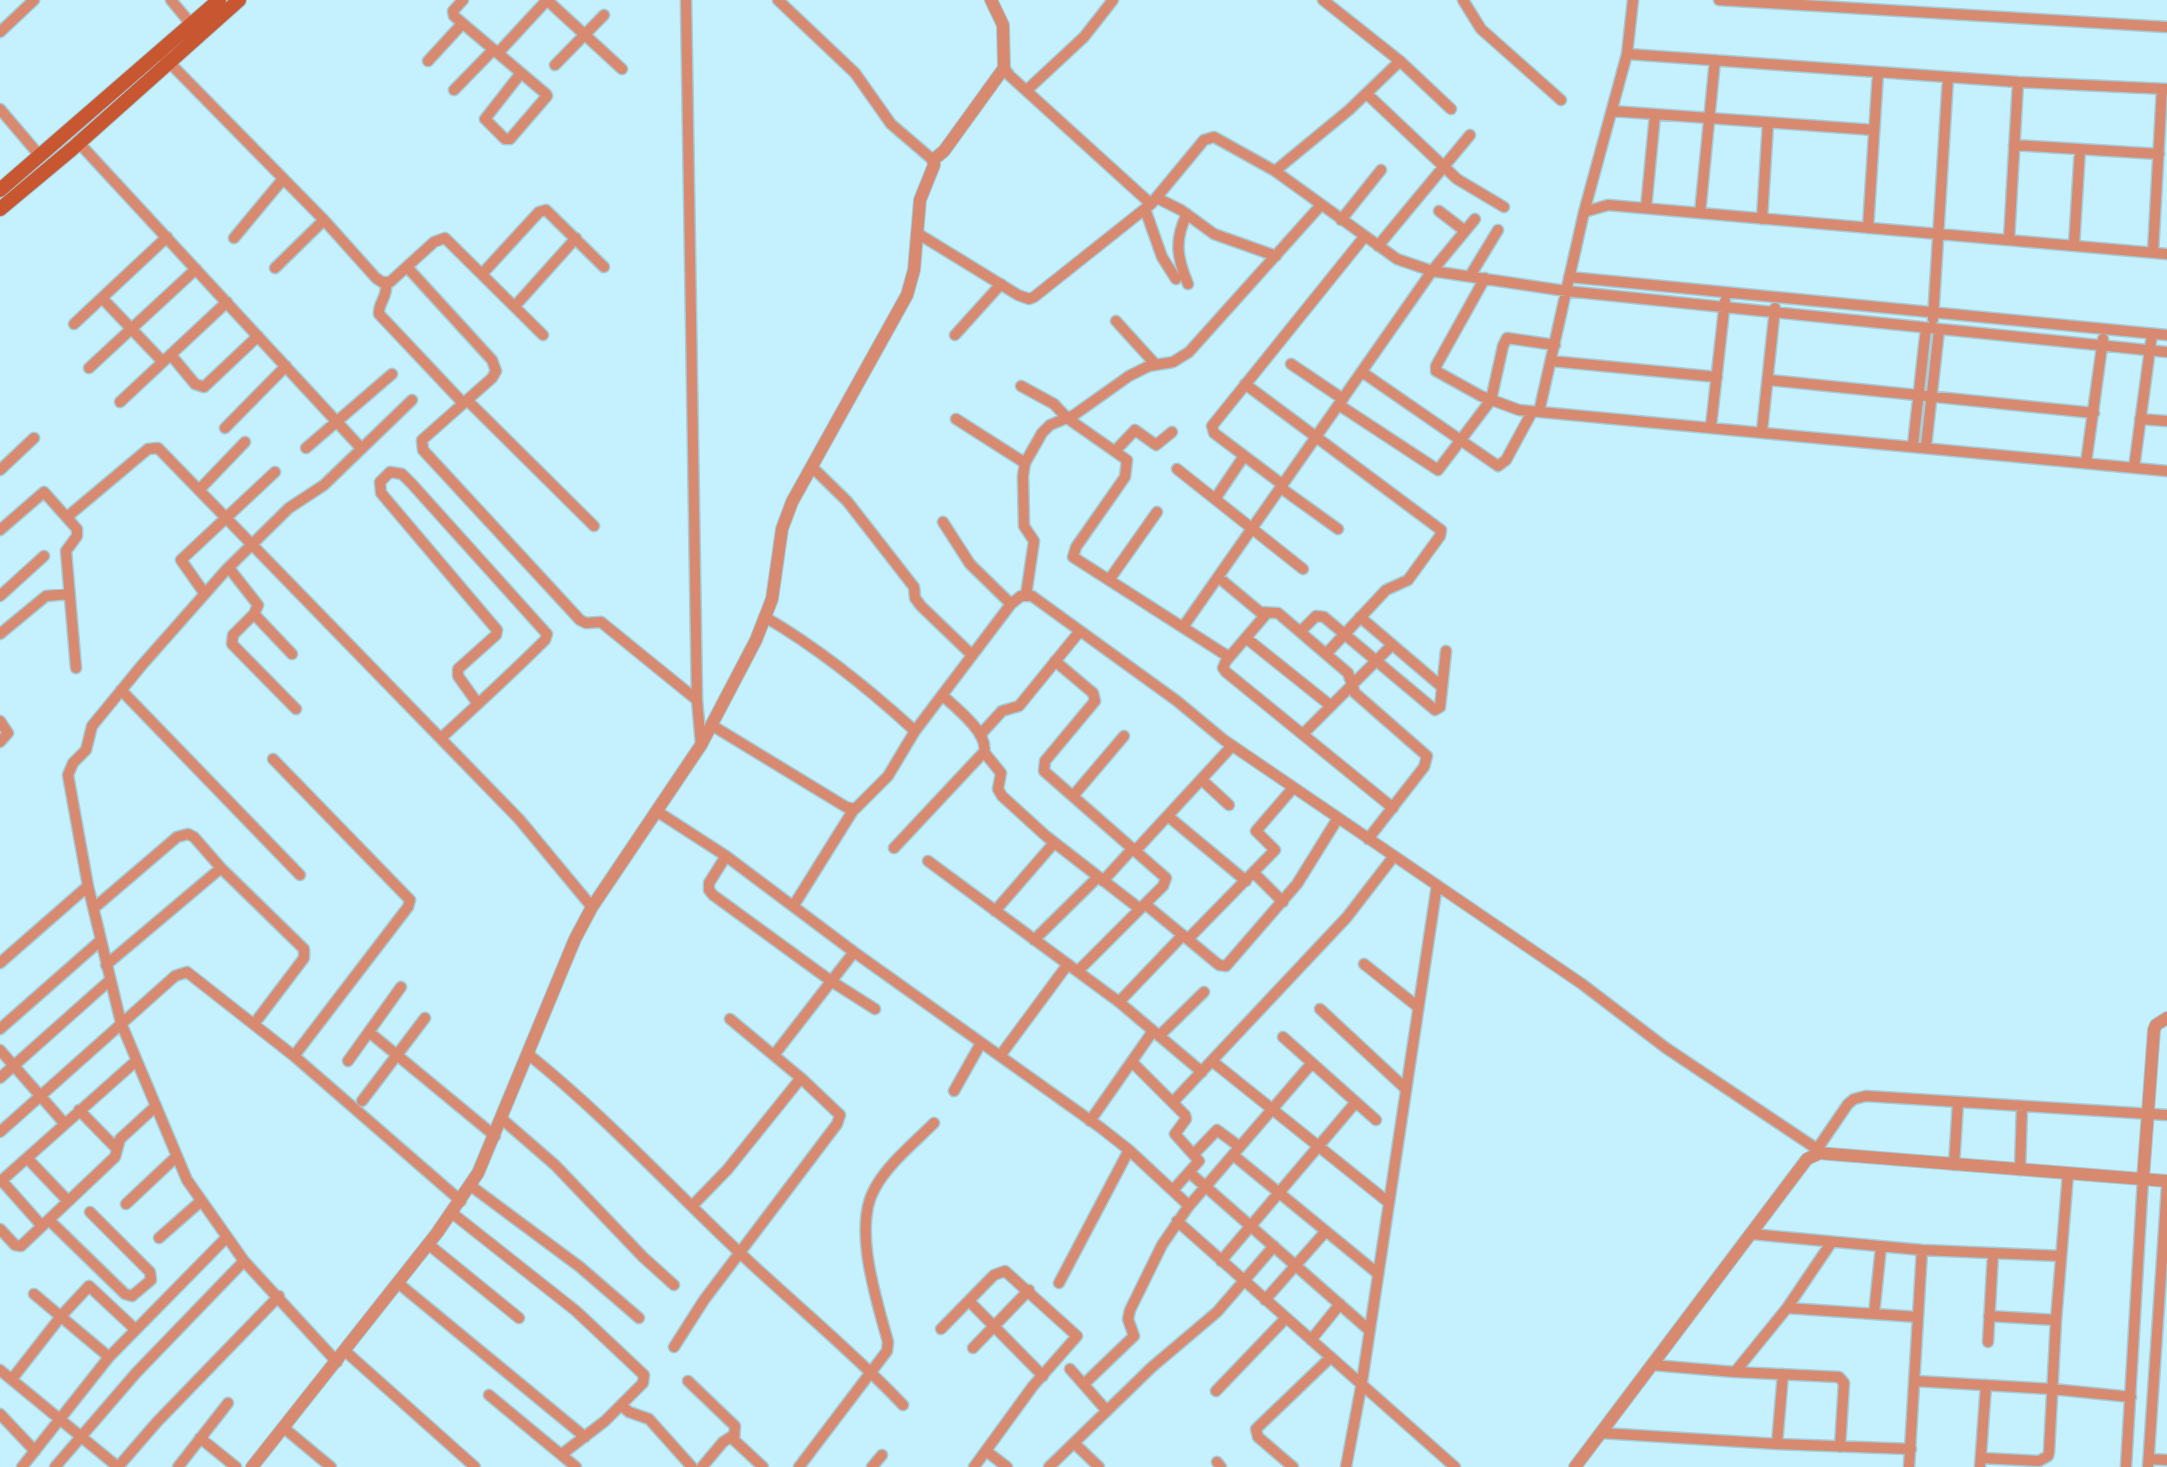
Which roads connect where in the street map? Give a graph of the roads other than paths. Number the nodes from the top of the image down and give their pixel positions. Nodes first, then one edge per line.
1 (34, 0) edge
2 (171, 0) edge
3 (219, 0) edge
4 (239, 0) edge
5 (464, 0) edge
6 (547, 0) edge
7 (686, 0) edge
8 (778, 0) edge
9 (991, 0) edge
10 (1113, 0) edge
11 (1323, 0) edge
12 (1463, 0) edge
13 (1633, 0) edge
14 (1719, 0) edge
15 (21, 4) edge
16 (604, 15) dead end
17 (462, 24) junction
18 (2167, 27) edge
19 (196, 29) junction
20 (0, 32) edge
21 (586, 35) junction
22 (159, 52) junction
23 (495, 52) junction
24 (1627, 54) junction
25 (1715, 60) junction
26 (428, 61) dead end
27 (1400, 61) junction
28 (170, 62) junction
29 (555, 65) dead end
30 (1004, 68) junction
31 (622, 69) dead end
32 (1878, 72) junction
33 (521, 73) junction
34 (1948, 77) junction
35 (2018, 82) junction
36 (2165, 89) edge
37 (454, 90) dead end
38 (1026, 90) junction
39 (1367, 94) junction
40 (1561, 100) dead end
41 (0, 109) edge
42 (1451, 109) dead end
43 (1612, 111) junction
44 (1655, 115) junction
45 (1710, 118) junction
46 (1768, 123) junction
47 (1874, 130) junction
48 (1470, 135) dead end
49 (79, 143) junction
50 (2014, 145) junction
51 (2080, 149) junction
52 (2159, 154) junction
53 (40, 156) junction
54 (933, 160) junction
55 (1443, 167) junction
56 (1381, 170) dead end
57 (1275, 171) junction
58 (283, 179) junction
59 (0, 190) edge
60 (1151, 204) junction
61 (1321, 205) junction
62 (1504, 207) dead end
63 (1646, 208) junction
64 (0, 209) edge
65 (1181, 211) junction
66 (1439, 211) dead end
67 (1584, 212) junction
68 (1700, 213) junction
69 (1475, 219) dead end
70 (1762, 219) junction
71 (324, 220) junction
72 (1341, 220) junction
73 (1868, 228) junction
74 (1498, 230) dead end
75 (1465, 231) junction
76 (917, 233) junction
77 (1938, 234) junction
78 (1365, 236) junction
79 (167, 237) junction
80 (234, 238) dead end
81 (576, 238) junction
82 (2009, 240) junction
83 (2074, 245) junction
84 (1378, 246) junction
85 (2153, 252) junction
86 (2167, 254) edge
87 (1276, 256) junction
88 (407, 267) junction
89 (604, 267) dead end
90 (274, 268) dead end
91 (196, 269) junction
92 (1432, 271) junction
93 (482, 274) junction
94 (1470, 276) junction
95 (1569, 277) junction
96 (1485, 278) junction
97 (1176, 279) dead end
98 (386, 283) junction
99 (1001, 284) junction
100 (1188, 285) dead end
101 (1566, 291) junction
102 (1726, 294) junction
103 (102, 298) junction
104 (1777, 299) junction
105 (227, 302) junction
106 (515, 306) junction
107 (1724, 308) junction
108 (1775, 312) junction
109 (1933, 313) junction
110 (1988, 319) junction
111 (1116, 321) dead end
112 (74, 324) dead end
113 (131, 329) junction
114 (1932, 329) junction
115 (2104, 330) junction
116 (543, 334) dead end
117 (1987, 334) junction
118 (2152, 334) junction
119 (955, 335) dead end
120 (2167, 335) edge
121 (258, 336) junction
122 (1555, 345) junction
123 (2102, 346) junction
124 (2150, 350) junction
125 (2167, 352) edge
126 (167, 359) junction
127 (1551, 361) junction
128 (1291, 364) dead end
129 (1156, 365) junction
130 (286, 366) junction
131 (89, 368) dead end
132 (1362, 372) junction
133 (392, 374) dead end
134 (1718, 377) junction
135 (1768, 380) junction
136 (1245, 384) junction
137 (1021, 386) dead end
138 (1918, 394) junction
139 (1931, 395) junction
140 (412, 400) dead end
141 (1491, 400) junction
142 (120, 402) dead end
143 (465, 402) junction
144 (1341, 402) junction
145 (1536, 412) junction
146 (2094, 413) junction
147 (1067, 418) junction
148 (956, 419) dead end
149 (2140, 419) junction
150 (2167, 421) edge
151 (338, 422) junction
152 (1712, 426) junction
153 (225, 428) dead end
154 (1762, 431) junction
155 (1172, 432) dead end
156 (1317, 436) junction
157 (33, 438) dead end
158 (1462, 441) junction
159 (245, 442) dead end
160 (1913, 445) junction
161 (1926, 446) junction
162 (306, 448) dead end
163 (361, 448) junction
164 (1116, 450) junction
165 (1244, 456) junction
166 (1025, 463) junction
167 (2086, 463) junction
168 (812, 466) junction
169 (2134, 468) junction
170 (1177, 469) dead end
171 (0, 471) edge
172 (2167, 471) edge
173 (275, 472) dead end
174 (1282, 486) junction
175 (200, 490) junction
176 (1215, 499) junction
177 (1157, 512) dead end
178 (67, 516) junction
179 (226, 517) junction
180 (943, 522) dead end
181 (594, 526) dead end
182 (1252, 528) junction
183 (1338, 529) dead end
184 (0, 530) edge
185 (253, 544) junction
186 (44, 556) dead end
187 (229, 568) junction
188 (1303, 569) dead end
189 (1218, 577) junction
190 (1109, 580) junction
191 (69, 594) junction
192 (204, 594) junction
193 (1026, 595) junction
194 (0, 596) edge
195 (1011, 604) junction
196 (1267, 613) junction
197 (255, 614) junction
198 (765, 617) junction
199 (1360, 618) junction
200 (1183, 627) junction
201 (1080, 631) junction
202 (1300, 632) junction
203 (0, 634) edge
204 (1344, 634) junction
205 (1246, 638) junction
206 (1392, 645) junction
207 (1446, 651) dead end
208 (292, 654) dead end
209 (1326, 654) junction
210 (972, 655) junction
211 (1229, 657) junction
212 (1055, 661) junction
213 (1375, 661) junction
214 (76, 668) dead end
215 (1353, 685) junction
216 (1442, 687) junction
217 (121, 690) junction
218 (942, 696) junction
219 (697, 700) junction
220 (478, 704) junction
221 (1331, 706) junction
222 (296, 709) dead end
223 (0, 721) edge
224 (713, 726) junction
225 (915, 731) junction
226 (1303, 734) junction
227 (980, 735) junction
228 (1124, 735) dead end
229 (441, 738) junction
230 (0, 742) edge
231 (701, 746) junction
232 (1232, 746) junction
233 (984, 752) junction
234 (273, 759) dead end
235 (1202, 780) junction
236 (1293, 788) junction
237 (1073, 796) junction
238 (1229, 805) dead end
239 (1393, 808) junction
240 (854, 809) junction
241 (658, 812) junction
242 (1168, 817) junction
243 (1338, 818) junction
244 (1368, 839) junction
245 (1054, 843) junction
246 (894, 848) dead end
247 (1134, 849) junction
248 (726, 856) junction
249 (1394, 856) junction
250 (928, 861) dead end
251 (221, 868) junction
252 (300, 875) dead end
253 (1250, 877) junction
254 (1100, 879) junction
255 (1437, 885) junction
256 (88, 886) junction
257 (1282, 902) junction
258 (794, 905) junction
259 (1143, 906) junction
260 (592, 907) junction
261 (94, 908) junction
262 (995, 911) junction
263 (1186, 937) junction
264 (100, 940) junction
265 (1034, 940) junction
266 (854, 952) junction
267 (0, 963) edge
268 (1068, 964) junction
269 (1364, 964) dead end
270 (106, 965) junction
271 (1078, 971) junction
272 (109, 981) junction
273 (831, 981) junction
274 (401, 987) dead end
275 (1204, 992) dead end
276 (1119, 1002) junction
277 (1418, 1007) junction
278 (875, 1009) dead end
279 (1320, 1009) dead end
280 (425, 1018) dead end
281 (2167, 1018) edge
282 (730, 1019) dead end
283 (121, 1023) junction
284 (255, 1024) junction
285 (0, 1029) edge
286 (369, 1032) junction
287 (1156, 1034) junction
288 (1283, 1036) dead end
289 (981, 1043) junction
290 (0, 1050) edge
291 (528, 1054) junction
292 (397, 1055) junction
293 (774, 1055) junction
294 (294, 1056) junction
295 (1000, 1056) junction
296 (136, 1061) junction
297 (348, 1061) dead end
298 (1212, 1061) junction
299 (1132, 1062) junction
300 (1312, 1063) junction
301 (14, 1065) junction
302 (1202, 1072) junction
303 (801, 1077) junction
304 (0, 1078) edge
305 (1406, 1089) junction
306 (954, 1091) dead end
307 (42, 1096) junction
308 (362, 1101) dead end
309 (1173, 1102) junction
310 (1356, 1102) junction
311 (1958, 1102) junction
312 (156, 1106) junction
313 (2022, 1106) junction
314 (1272, 1109) junction
315 (79, 1110) junction
316 (2149, 1114) junction
317 (2167, 1115) edge
318 (502, 1119) junction
319 (1376, 1120) dead end
320 (1090, 1121) junction
321 (934, 1123) dead end
322 (65, 1124) junction
323 (0, 1132) edge
324 (495, 1136) junction
325 (1317, 1146) junction
326 (116, 1148) junction
327 (1130, 1150) junction
328 (1237, 1151) junction
329 (1815, 1152) junction
330 (1194, 1154) junction
331 (177, 1157) junction
332 (27, 1158) junction
333 (1954, 1165) junction
334 (2020, 1170) junction
335 (1190, 1173) junction
336 (2068, 1174) junction
337 (2143, 1179) junction
338 (1, 1181) edge
339 (2167, 1181) edge
340 (471, 1186) junction
341 (2167, 1186) edge
342 (1206, 1187) junction
343 (1173, 1190) junction
344 (1279, 1193) junction
345 (68, 1201) junction
346 (201, 1201) junction
347 (461, 1201) junction
348 (1388, 1202) junction
349 (126, 1204) dead end
350 (692, 1206) junction
351 (1188, 1207) junction
352 (90, 1212) dead end
353 (452, 1213) junction
354 (1177, 1221) junction
355 (45, 1223) junction
356 (1250, 1225) junction
357 (0, 1229) edge
358 (1326, 1231) junction
359 (1751, 1234) junction
360 (227, 1237) junction
361 (159, 1238) dead end
362 (1832, 1243) junction
363 (428, 1244) junction
364 (1274, 1246) junction
365 (1881, 1247) junction
366 (1922, 1250) junction
367 (1993, 1253) junction
368 (741, 1254) junction
369 (2061, 1256) junction
370 (244, 1261) junction
371 (1221, 1261) junction
372 (1296, 1265) junction
373 (1377, 1273) junction
374 (1245, 1282) junction
375 (398, 1283) junction
376 (1059, 1284) dead end
377 (674, 1285) dead end
378 (1029, 1290) junction
379 (34, 1294) dead end
380 (279, 1296) junction
381 (969, 1300) junction
382 (1265, 1300) junction
383 (1340, 1304) junction
384 (1787, 1308) junction
385 (1874, 1314) junction
386 (62, 1315) junction
387 (2163, 1315) edge
388 (1989, 1316) junction
389 (1918, 1317) junction
390 (519, 1318) dead end
391 (639, 1318) dead end
392 (1286, 1318) junction
393 (2055, 1320) junction
394 (994, 1326) junction
395 (135, 1329) junction
396 (941, 1329) dead end
397 (1369, 1330) junction
398 (1311, 1340) junction
399 (1988, 1342) dead end
400 (674, 1347) dead end
401 (973, 1348) dead end
402 (345, 1351) junction
403 (109, 1357) junction
404 (1331, 1357) junction
405 (337, 1362) junction
406 (1652, 1365) junction
407 (1070, 1369) dead end
408 (0, 1370) edge
409 (870, 1370) junction
410 (1735, 1372) junction
411 (1783, 1374) junction
412 (1043, 1376) junction
413 (12, 1380) junction
414 (688, 1381) dead end
415 (1915, 1381) junction
416 (1362, 1382) junction
417 (1084, 1384) junction
418 (1986, 1385) junction
419 (2052, 1389) junction
420 (1216, 1390) dead end
421 (489, 1395) dead end
422 (2131, 1397) junction
423 (228, 1403) dead end
424 (621, 1405) junction
425 (903, 1405) dead end
426 (1107, 1411) junction
427 (0, 1414) edge
428 (61, 1419) junction
429 (284, 1428) junction
430 (1601, 1432) junction
431 (83, 1436) junction
432 (734, 1436) junction
433 (585, 1437) junction
434 (200, 1438) junction
435 (1074, 1443) junction
436 (1777, 1444) junction
437 (1840, 1447) junction
438 (1911, 1449) junction
439 (36, 1451) junction
440 (986, 1451) junction
441 (562, 1454) junction
442 (882, 1455) dead end
443 (2167, 1460) edge
444 (1981, 1462) edge
445 (2149, 1463) edge
446 (22, 1467) edge
447 (55, 1467) edge
448 (118, 1467) edge
449 (178, 1467) edge
450 (236, 1467) edge
451 (252, 1467) edge
452 (331, 1467) edge
453 (475, 1467) edge
454 (576, 1467) edge
455 (692, 1467) edge
456 (702, 1467) edge
457 (763, 1467) edge
458 (799, 1467) edge
459 (872, 1467) edge
460 (974, 1467) edge
461 (1007, 1467) edge
462 (1049, 1467) edge
463 (1099, 1467) edge
464 (1293, 1467) edge
465 (1346, 1467) edge
466 (1455, 1467) edge
467 (1575, 1467) edge
468 (1909, 1467) edge
469 (2126, 1467) edge

1 - 15 street
2 - 19 street
3 - 19 main road
4 - 19 main road
5 - 17 street
6 - 21 street
6 - 23 street
7 - 219 street
8 - 54 street
9 - 30 street
10 - 38 street
11 - 27 street
12 - 40 street
13 - 24 street
14 - 18 street
15 - 20 street
16 - 21 street
17 - 23 street
17 - 26 street
19 - 22 main road
19 - 28 main road
21 - 29 street
21 - 31 street
22 - 28 street
22 - 53 main road
23 - 33 street
23 - 37 street
24 - 25 street
24 - 43 street
25 - 32 street
25 - 45 street
27 - 39 street
27 - 42 street
28 - 49 main road
28 - 58 street
30 - 38 street
30 - 54 street
32 - 34 street
32 - 47 street
33 - 33 street
34 - 35 street
34 - 77 street
35 - 36 street
35 - 50 street
36 - 52 street
38 - 60 street
39 - 55 street
39 - 57 street
41 - 53 street
43 - 44 street
43 - 67 street
44 - 45 street
44 - 63 street
45 - 46 street
45 - 68 street
46 - 47 street
46 - 70 street
47 - 73 street
48 - 55 street
49 - 64 main road
49 - 79 street
50 - 51 street
50 - 82 street
51 - 52 street
51 - 83 street
52 - 85 street
53 - 59 main road
54 - 76 street
55 - 62 street
55 - 84 street
56 - 72 street
57 - 60 street
57 - 61 street
58 - 71 street
58 - 80 street
60 - 65 street
60 - 97 street
60 - 99 street
61 - 72 street
61 - 87 street
63 - 67 street
63 - 68 street
65 - 87 street
65 - 100 street
66 - 75 street
67 - 95 street
68 - 70 street
69 - 75 street
70 - 73 street
71 - 90 street
71 - 98 street
72 - 78 street
73 - 77 street
74 - 94 street
75 - 92 street
76 - 99 street
76 - 168 street
77 - 82 street
77 - 109 street
78 - 84 street
78 - 136 street
79 - 91 street
79 - 103 street
81 - 89 street
81 - 93 street
81 - 106 street
82 - 83 street
83 - 85 street
84 - 92 street
85 - 86 street
87 - 129 street
88 - 93 street
88 - 98 street
88 - 143 street
91 - 105 street
91 - 113 street
92 - 94 street
92 - 132 street
93 - 106 street
94 - 96 street
95 - 101 street
95 - 102 street
96 - 101 street
96 - 141 street
98 - 143 street
99 - 119 street
101 - 107 street
101 - 122 street
102 - 104 street
102 - 107 street
103 - 112 street
103 - 113 street
104 - 108 street
104 - 109 street
105 - 121 street
105 - 126 street
106 - 116 street
107 - 108 street
107 - 134 street
108 - 114 street
108 - 135 street
109 - 110 street
109 - 114 street
110 - 115 street
110 - 117 street
111 - 129 street
113 - 126 street
113 - 131 street
114 - 117 street
114 - 138 street
114 - 139 street
115 - 118 street
115 - 123 street
117 - 123 street
118 - 120 street
118 - 124 street
121 - 126 street
121 - 130 street
122 - 127 street
122 - 141 street
123 - 124 street
123 - 146 street
124 - 125 street
124 - 149 street
126 - 142 street
127 - 134 street
127 - 145 street
128 - 144 street
129 - 147 street
130 - 151 street
130 - 153 street
132 - 144 street
132 - 158 street
133 - 151 street
134 - 152 street
135 - 138 street
135 - 154 street
136 - 156 street
136 - 165 street
137 - 147 street
138 - 139 street
138 - 160 street
139 - 146 street
139 - 161 street
140 - 163 street
141 - 145 street
141 - 158 street
143 - 181 street
143 - 219 street
144 - 156 street
144 - 158 street
145 - 152 street
145 - 158 street
146 - 167 street
147 - 164 street
147 - 166 street
148 - 166 street
149 - 150 street
149 - 169 street
151 - 162 street
151 - 163 street
152 - 154 street
154 - 160 street
155 - 164 street
156 - 174 street
156 - 199 street
157 - 171 street
159 - 175 street
160 - 161 street
161 - 167 street
163 - 185 street
164 - 190 street
165 - 174 street
165 - 176 street
166 - 193 street
167 - 169 street
168 - 198 street
168 - 210 street
169 - 172 street
170 - 176 street
173 - 179 street
174 - 182 street
174 - 183 street
175 - 178 street
175 - 179 street
176 - 182 street
177 - 190 street
178 - 184 street
178 - 191 street
179 - 185 street
179 - 192 street
180 - 195 street
182 - 188 street
182 - 189 street
185 - 187 street
185 - 229 street
186 - 194 street
187 - 192 street
187 - 197 street
189 - 196 street
189 - 200 street
190 - 200 street
191 - 203 street
191 - 214 street
192 - 217 street
193 - 195 street
193 - 201 street
195 - 210 street
196 - 202 street
196 - 205 street
197 - 208 street
197 - 222 street
198 - 224 street
198 - 225 street
199 - 204 street
199 - 206 street
200 - 211 street
201 - 212 street
201 - 232 street
202 - 204 street
202 - 209 street
204 - 209 street
204 - 213 street
205 - 211 street
205 - 221 street
206 - 213 street
206 - 216 street
207 - 216 street
209 - 215 street
210 - 218 street
211 - 226 street
212 - 227 street
212 - 237 street
213 - 215 street
213 - 216 street
215 - 221 street
215 - 239 street
217 - 252 street
217 - 256 street
218 - 225 street
218 - 227 street
219 - 231 street
220 - 220 street
220 - 229 street
221 - 226 street
223 - 230 street
224 - 231 street
224 - 240 street
225 - 240 street
226 - 239 street
227 - 233 street
228 - 237 street
229 - 260 street
231 - 241 street
232 - 235 street
232 - 236 street
233 - 245 street
233 - 246 street
234 - 294 street
235 - 238 street
235 - 242 street
236 - 243 street
236 - 253 street
237 - 247 street
239 - 244 street
240 - 258 street
241 - 248 street
241 - 260 street
242 - 247 street
242 - 253 street
243 - 244 street
243 - 257 street
244 - 249 street
245 - 254 street
245 - 262 street
247 - 254 street
247 - 259 street
248 - 258 street
248 - 273 street
249 - 255 street
249 - 298 street
250 - 262 street
251 - 261 street
251 - 270 street
251 - 284 street
253 - 257 street
253 - 263 street
254 - 259 street
254 - 265 street
255 - 277 street
255 - 329 street
256 - 261 street
256 - 267 street
257 - 263 street
258 - 266 street
259 - 263 street
259 - 271 street
260 - 291 street
261 - 264 street
262 - 265 street
263 - 276 street
264 - 270 street
264 - 285 street
265 - 268 street
266 - 273 street
266 - 289 street
268 - 271 street
268 - 295 street
269 - 277 street
270 - 272 street
271 - 276 street
272 - 283 street
272 - 301 street
273 - 278 street
273 - 293 street
274 - 286 street
275 - 287 street
276 - 287 street
277 - 305 street
279 - 305 street
280 - 292 street
281 - 316 street
282 - 293 street
283 - 284 street
283 - 296 street
283 - 307 street
284 - 294 street
286 - 292 street
286 - 297 street
287 - 299 street
287 - 302 street
288 - 300 street
289 - 295 street
289 - 306 street
290 - 301 street
291 - 318 street
291 - 350 street
292 - 308 street
292 - 324 street
293 - 303 street
294 - 347 street
295 - 320 street
296 - 312 street
296 - 315 street
298 - 302 street
298 - 314 street
299 - 309 street
299 - 320 street
300 - 310 street
300 - 314 street
301 - 304 street
301 - 307 street
302 - 309 street
303 - 350 street
303 - 368 street
305 - 348 street
307 - 322 street
307 - 323 street
309 - 330 street
310 - 319 street
310 - 325 street
311 - 313 street
311 - 329 street
311 - 333 street
312 - 326 street
312 - 331 street
313 - 316 street
313 - 334 street
314 - 325 street
314 - 328 street
315 - 322 street
315 - 326 street
316 - 317 street
316 - 337 street
318 - 324 street
318 - 377 street
320 - 327 street
321 - 409 street
322 - 332 street
324 - 340 street
325 - 344 street
325 - 348 street
326 - 345 street
327 - 343 street
327 - 376 street
328 - 330 street
328 - 342 street
328 - 344 street
329 - 333 street
329 - 359 street
330 - 335 street
331 - 346 street
331 - 349 street
332 - 338 street
332 - 345 street
333 - 334 street
334 - 336 street
335 - 342 street
335 - 343 street
336 - 337 street
336 - 369 street
337 - 339 street
337 - 422 street
338 - 355 street
340 - 347 street
340 - 391 street
341 - 387 street
342 - 351 street
342 - 356 street
343 - 351 street
344 - 356 street
344 - 358 street
345 - 355 street
346 - 360 street
346 - 361 street
347 - 353 street
348 - 373 street
350 - 368 street
351 - 354 street
352 - 355 street
353 - 363 street
353 - 424 street
354 - 371 street
354 - 417 street
355 - 357 street
356 - 364 street
356 - 371 street
358 - 372 street
358 - 373 street
359 - 362 street
359 - 406 street
360 - 370 street
360 - 395 street
362 - 365 street
362 - 384 street
363 - 375 street
363 - 390 street
364 - 372 street
364 - 374 street
365 - 366 street
365 - 385 street
366 - 367 street
366 - 389 street
367 - 369 street
367 - 388 street
368 - 400 street
368 - 409 street
369 - 393 street
370 - 380 street
370 - 431 street
371 - 374 street
372 - 382 street
372 - 383 street
373 - 397 street
374 - 382 street
374 - 426 street
375 - 402 street
375 - 433 street
378 - 381 street
378 - 394 street
378 - 412 street
379 - 386 street
380 - 405 street
380 - 448 street
381 - 394 street
381 - 396 street
382 - 392 street
383 - 397 street
383 - 398 street
384 - 385 street
384 - 410 street
385 - 389 street
386 - 395 street
386 - 403 street
386 - 413 street
387 - 445 street
388 - 393 street
388 - 399 street
389 - 415 street
392 - 398 street
392 - 420 street
393 - 419 street
394 - 401 street
394 - 412 street
395 - 403 street
397 - 416 street
398 - 404 street
402 - 405 street
402 - 453 street
403 - 428 street
404 - 416 street
404 - 464 street
405 - 429 street
406 - 410 street
406 - 430 street
407 - 417 street
408 - 413 street
409 - 425 street
409 - 458 street
410 - 411 street
411 - 436 street
411 - 437 street
412 - 440 street
413 - 428 street
414 - 432 street
415 - 418 street
415 - 438 street
416 - 465 street
416 - 466 street
417 - 426 street
418 - 419 street
418 - 444 street
419 - 422 street
419 - 444 street
421 - 441 street
422 - 469 street
423 - 434 street
424 - 433 street
424 - 455 street
426 - 435 street
427 - 439 street
428 - 431 street
428 - 439 street
429 - 451 street
429 - 452 street
430 - 436 street
430 - 467 street
431 - 447 street
431 - 448 street
432 - 456 street
432 - 457 street
433 - 441 street
434 - 449 street
434 - 450 street
435 - 462 street
435 - 463 street
436 - 437 street
437 - 438 street
438 - 468 street
439 - 446 street
440 - 460 street
440 - 461 street
441 - 454 street
442 - 459 street
443 - 445 street

